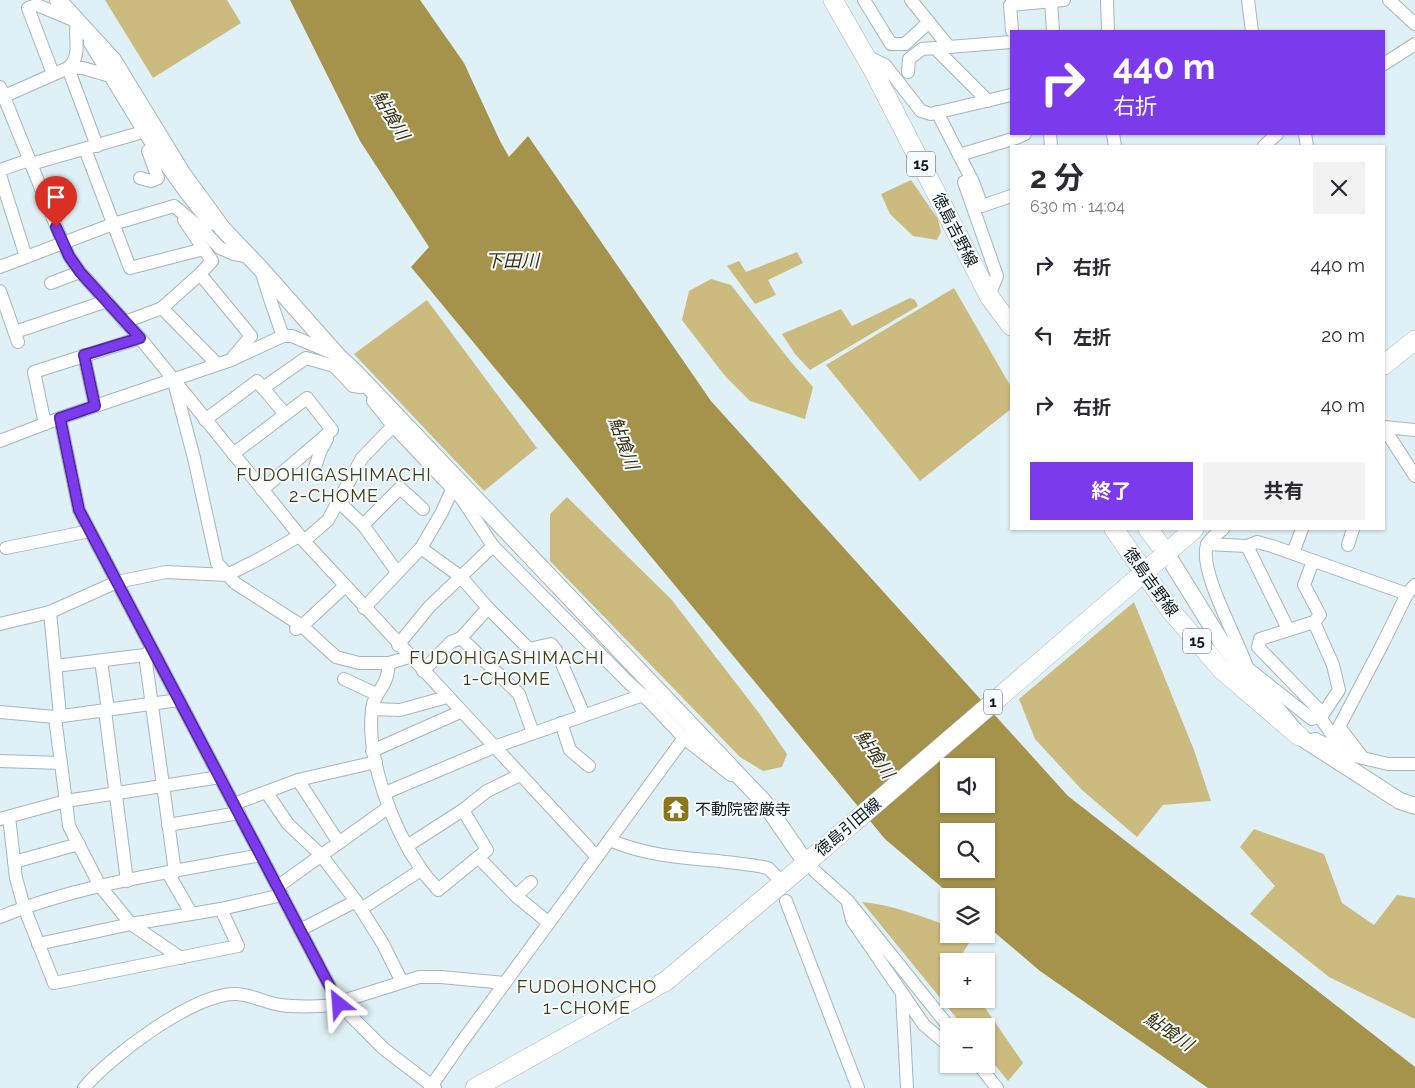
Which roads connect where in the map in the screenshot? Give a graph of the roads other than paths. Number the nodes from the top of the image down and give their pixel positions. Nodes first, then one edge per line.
1 (48, 0) edge
2 (58, 0) edge
3 (864, 0) edge
4 (911, 0) edge
5 (1107, 0) edge
6 (1248, 0) edge
7 (1389, 0) edge
8 (1049, 1) edge
9 (838, 5) edge
10 (72, 20) junction
11 (929, 22) junction
12 (1415, 24) edge
13 (1012, 30) edge
14 (1053, 30) edge
15 (1108, 30) edge
16 (1252, 30) edge
17 (1010, 42) edge
18 (1415, 44) edge
19 (949, 47) junction
20 (935, 48) junction
21 (864, 55) junction
22 (1385, 63) edge
23 (68, 68) junction
24 (908, 72) dead end
25 (53, 74) junction
26 (110, 76) junction
27 (1, 94) edge
28 (1010, 95) edge
29 (988, 100) junction
30 (132, 111) junction
31 (937, 112) junction
32 (136, 134) junction
33 (1276, 135) edge
34 (1020, 139) edge
35 (1265, 145) edge
36 (91, 148) junction
37 (148, 151) junction
38 (959, 155) junction
39 (30, 162) junction
40 (0, 170) edge
41 (175, 171) junction
42 (0, 174) edge
43 (140, 178) dead end
44 (972, 180) junction
45 (1010, 196) edge
46 (174, 206) junction
47 (113, 224) junction
48 (63, 243) junction
49 (204, 249) junction
50 (26, 257) junction
51 (256, 263) junction
52 (0, 267) edge
53 (80, 272) junction
54 (200, 274) junction
55 (51, 283) dead end
56 (0, 291) edge
57 (989, 296) junction
58 (107, 301) junction
59 (162, 308) junction
60 (4, 316) edge
61 (125, 322) junction
62 (1010, 325) edge
63 (282, 336) junction
64 (140, 338) junction
65 (1415, 340) edge
66 (84, 355) junction
67 (338, 356) junction
68 (231, 360) junction
69 (217, 364) junction
70 (1385, 364) edge
71 (354, 371) junction
72 (173, 380) junction
73 (361, 387) junction
74 (263, 388) junction
75 (95, 406) junction
76 (285, 414) junction
77 (60, 418) junction
78 (205, 420) junction
79 (45, 424) junction
80 (393, 426) junction
81 (1385, 427) edge
82 (1385, 429) edge
83 (332, 430) junction
84 (1415, 430) edge
85 (0, 441) edge
86 (233, 454) junction
87 (314, 471) dead end
88 (1415, 476) edge
89 (262, 490) junction
90 (452, 490) junction
91 (339, 502) junction
92 (423, 508) dead end
93 (363, 525) junction
94 (1115, 530) edge
95 (1149, 530) edge
96 (1193, 530) edge
97 (1222, 530) edge
98 (1302, 530) edge
99 (1353, 530) edge
100 (90, 531) junction
101 (301, 539) junction
102 (1207, 544) junction
103 (1348, 545) dead end
104 (492, 546) junction
105 (1247, 546) junction
106 (6, 548) dead end
107 (420, 548) junction
108 (1293, 553) junction
109 (1164, 555) junction
110 (1313, 561) junction
111 (397, 572) junction
112 (227, 575) junction
113 (461, 577) junction
114 (117, 582) junction
115 (345, 586) junction
116 (1411, 589) edge
117 (364, 608) junction
118 (488, 608) junction
119 (50, 612) junction
120 (1314, 622) junction
121 (0, 624) edge
122 (298, 628) junction
123 (1288, 629) junction
124 (461, 638) junction
125 (398, 645) junction
126 (148, 652) junction
127 (409, 657) junction
128 (101, 661) junction
129 (389, 664) junction
130 (55, 666) junction
131 (422, 671) junction
132 (1250, 673) junction
133 (344, 679) dead end
134 (376, 694) junction
135 (643, 695) junction
136 (447, 697) junction
137 (179, 700) junction
138 (151, 705) junction
139 (372, 709) junction
140 (107, 710) junction
141 (0, 712) edge
142 (460, 712) junction
143 (584, 715) junction
144 (1321, 715) junction
145 (58, 717) junction
146 (561, 723) junction
147 (533, 733) junction
148 (1299, 736) junction
149 (684, 738) junction
150 (494, 747) junction
151 (1346, 754) junction
152 (374, 756) junction
153 (1363, 758) junction
154 (0, 761) edge
155 (61, 763) junction
156 (1415, 764) edge
157 (589, 766) dead end
158 (520, 775) junction
159 (220, 777) junction
160 (298, 780) junction
161 (163, 785) junction
162 (116, 793) junction
163 (266, 793) junction
164 (384, 793) junction
165 (66, 801) junction
166 (764, 802) junction
167 (1415, 806) edge
168 (389, 807) junction
169 (236, 809) junction
170 (462, 810) junction
171 (5, 818) edge
172 (168, 825) junction
173 (610, 840) junction
174 (339, 843) junction
175 (78, 844) junction
176 (407, 846) junction
177 (260, 855) junction
178 (321, 855) junction
179 (478, 857) junction
180 (597, 857) junction
181 (14, 862) junction
182 (806, 863) junction
183 (421, 870) junction
184 (172, 873) junction
185 (777, 877) dead end
186 (127, 881) junction
187 (531, 882) dead end
188 (100, 886) junction
189 (279, 891) junction
190 (516, 896) junction
191 (786, 901) dead end
192 (848, 901) junction
193 (358, 905) junction
194 (24, 907) junction
195 (221, 908) junction
196 (191, 912) junction
197 (0, 917) edge
198 (549, 923) junction
199 (131, 924) junction
200 (300, 930) junction
201 (38, 944) junction
202 (181, 958) junction
203 (402, 982) junction
204 (505, 983) junction
205 (902, 993) junction
206 (339, 1004) junction
207 (942, 1018) edge
208 (940, 1038) edge
209 (985, 1073) edge
210 (432, 1087) edge
211 (84, 1088) edge
212 (475, 1088) edge
213 (858, 1088) edge
214 (907, 1088) edge
215 (997, 1088) edge

1 - 10 street
2 - 10 street
3 - 11 street
4 - 11 street
5 - 15 street
6 - 16 street
7 - 12 street
8 - 13 street
8 - 14 street
9 - 21 main road, 徳島吉野線 / 15
10 - 23 street
10 - 25 street
10 - 26 street
10 - 41 street
11 - 19 street
17 - 19 street
18 - 22 street
19 - 20 street
20 - 24 street
20 - 29 street
21 - 31 street
21 - 57 main road, 徳島吉野線 / 15
23 - 25 street
23 - 26 street
23 - 36 street
25 - 27 street
26 - 30 street
27 - 39 street
28 - 29 street
29 - 31 street
30 - 32 street
30 - 41 street
31 - 38 street
32 - 36 street
32 - 37 street
33 - 35 street
34 - 38 street
36 - 39 street
36 - 47 street
37 - 41 street
37 - 43 street
38 - 44 street
39 - 40 street
39 - 48 street
41 - 51 street
42 - 50 street
44 - 45 street
44 - 57 street
46 - 47 street
46 - 49 street
46 - 51 street
47 - 48 street
47 - 49 street
48 - 50 street
48 - 53 street
49 - 54 street
50 - 52 street
51 - 63 street
51 - 67 street
53 - 55 street
53 - 58 street
54 - 59 street
54 - 68 street
56 - 60 street
57 - 62 main road, 徳島吉野線 / 15
58 - 60 street
58 - 61 street
59 - 61 street
59 - 69 street
61 - 64 street
63 - 67 street
63 - 68 street
64 - 66 street
64 - 72 street
65 - 70 main road
66 - 75 street
66 - 79 street
67 - 71 street
68 - 69 street
69 - 72 street
71 - 73 street
71 - 166 street
72 - 75 street
72 - 78 street
72 - 112 street
73 - 74 street
73 - 80 street
74 - 76 street
74 - 78 street
75 - 77 street
76 - 83 street
76 - 86 street
77 - 79 street
77 - 100 street
78 - 86 street
79 - 85 street
80 - 90 street
80 - 91 street
81 - 84 street
82 - 88 street
83 - 87 street
83 - 89 street
86 - 89 street
89 - 101 street
90 - 104 street
90 - 107 street
91 - 93 street
91 - 101 street
92 - 93 street
93 - 111 street
94 - 148 main road, 徳島吉野線 / 15
95 - 109 main road, 徳島吉野線
96 - 109 main road, 徳島引田線 / 1
97 - 102 street
98 - 108 street
99 - 103 street
100 - 106 street
100 - 114 street
101 - 112 street
101 - 115 street
102 - 105 street
102 - 132 street
104 - 113 street
104 - 135 street
105 - 108 street
105 - 123 street
107 - 111 street
107 - 113 street
108 - 110 street
109 - 132 street
109 - 182 main road, 徳島引田線 / 1, bridge
110 - 116 street
110 - 120 street
111 - 117 street
112 - 114 street
112 - 122 street
113 - 118 street
113 - 125 street
114 - 119 street
114 - 126 street
115 - 117 street
115 - 122 street
116 - 153 street
117 - 125 street
118 - 124 street
118 - 143 street
119 - 121 street
119 - 130 street
120 - 123 street
120 - 144 street
122 - 129 street
123 - 144 street
124 - 131 street
124 - 147 street
125 - 127 street
126 - 128 street
126 - 137 street
126 - 138 street
127 - 129 street
127 - 131 street
128 - 130 street
128 - 140 street
129 - 134 street
130 - 145 street
131 - 136 street
132 - 144 street
132 - 148 street
133 - 134 street
134 - 139 street
135 - 143 street
135 - 149 street
136 - 139 street
136 - 142 street
137 - 138 street
137 - 159 street
138 - 140 street
138 - 161 street
139 - 152 street
140 - 145 street
140 - 162 street
141 - 145 street
142 - 150 street
142 - 152 street
143 - 146 street
144 - 151 street
145 - 155 street
146 - 147 street
146 - 157 street
147 - 150 street
148 - 151 street
148 - 167 street
149 - 166 street
149 - 173 street
150 - 158 street
150 - 164 street
151 - 153 street
152 - 160 street
152 - 164 street
153 - 156 street
154 - 155 street
155 - 165 street
158 - 170 street
158 - 180 street
159 - 161 street
159 - 169 street
160 - 163 street
160 - 174 street
161 - 162 street
161 - 172 street
162 - 165 street
162 - 186 street
163 - 169 street
163 - 178 street
164 - 168 street
165 - 171 street
165 - 175 street
166 - 182 street
168 - 174 street
168 - 176 street
169 - 172 street
169 - 177 street
170 - 176 street
170 - 179 street
171 - 181 street
172 - 184 street
173 - 180 street
173 - 185 street
174 - 178 street
175 - 181 street
175 - 188 street
176 - 183 street
177 - 184 street
177 - 189 street
178 - 189 street
178 - 193 street
179 - 183 street
179 - 190 street
180 - 198 street
181 - 194 street
182 - 192 street
182 - 212 main road, 徳島引田線 / 1
183 - 193 street
184 - 186 street
184 - 196 street
186 - 188 street
187 - 190 street
188 - 194 street
188 - 199 street
189 - 195 street
189 - 200 street
190 - 198 street
191 - 213 street
192 - 205 street
192 - 207 street
193 - 200 street
193 - 203 street
194 - 197 street
194 - 201 street
195 - 196 street
195 - 202 street
196 - 199 street
198 - 204 street
199 - 201 street
199 - 202 street
200 - 206 street
201 - 202 street
203 - 204 street
203 - 206 street
204 - 210 street
205 - 208 street
205 - 214 street
206 - 210 street
206 - 211 street
209 - 215 street

